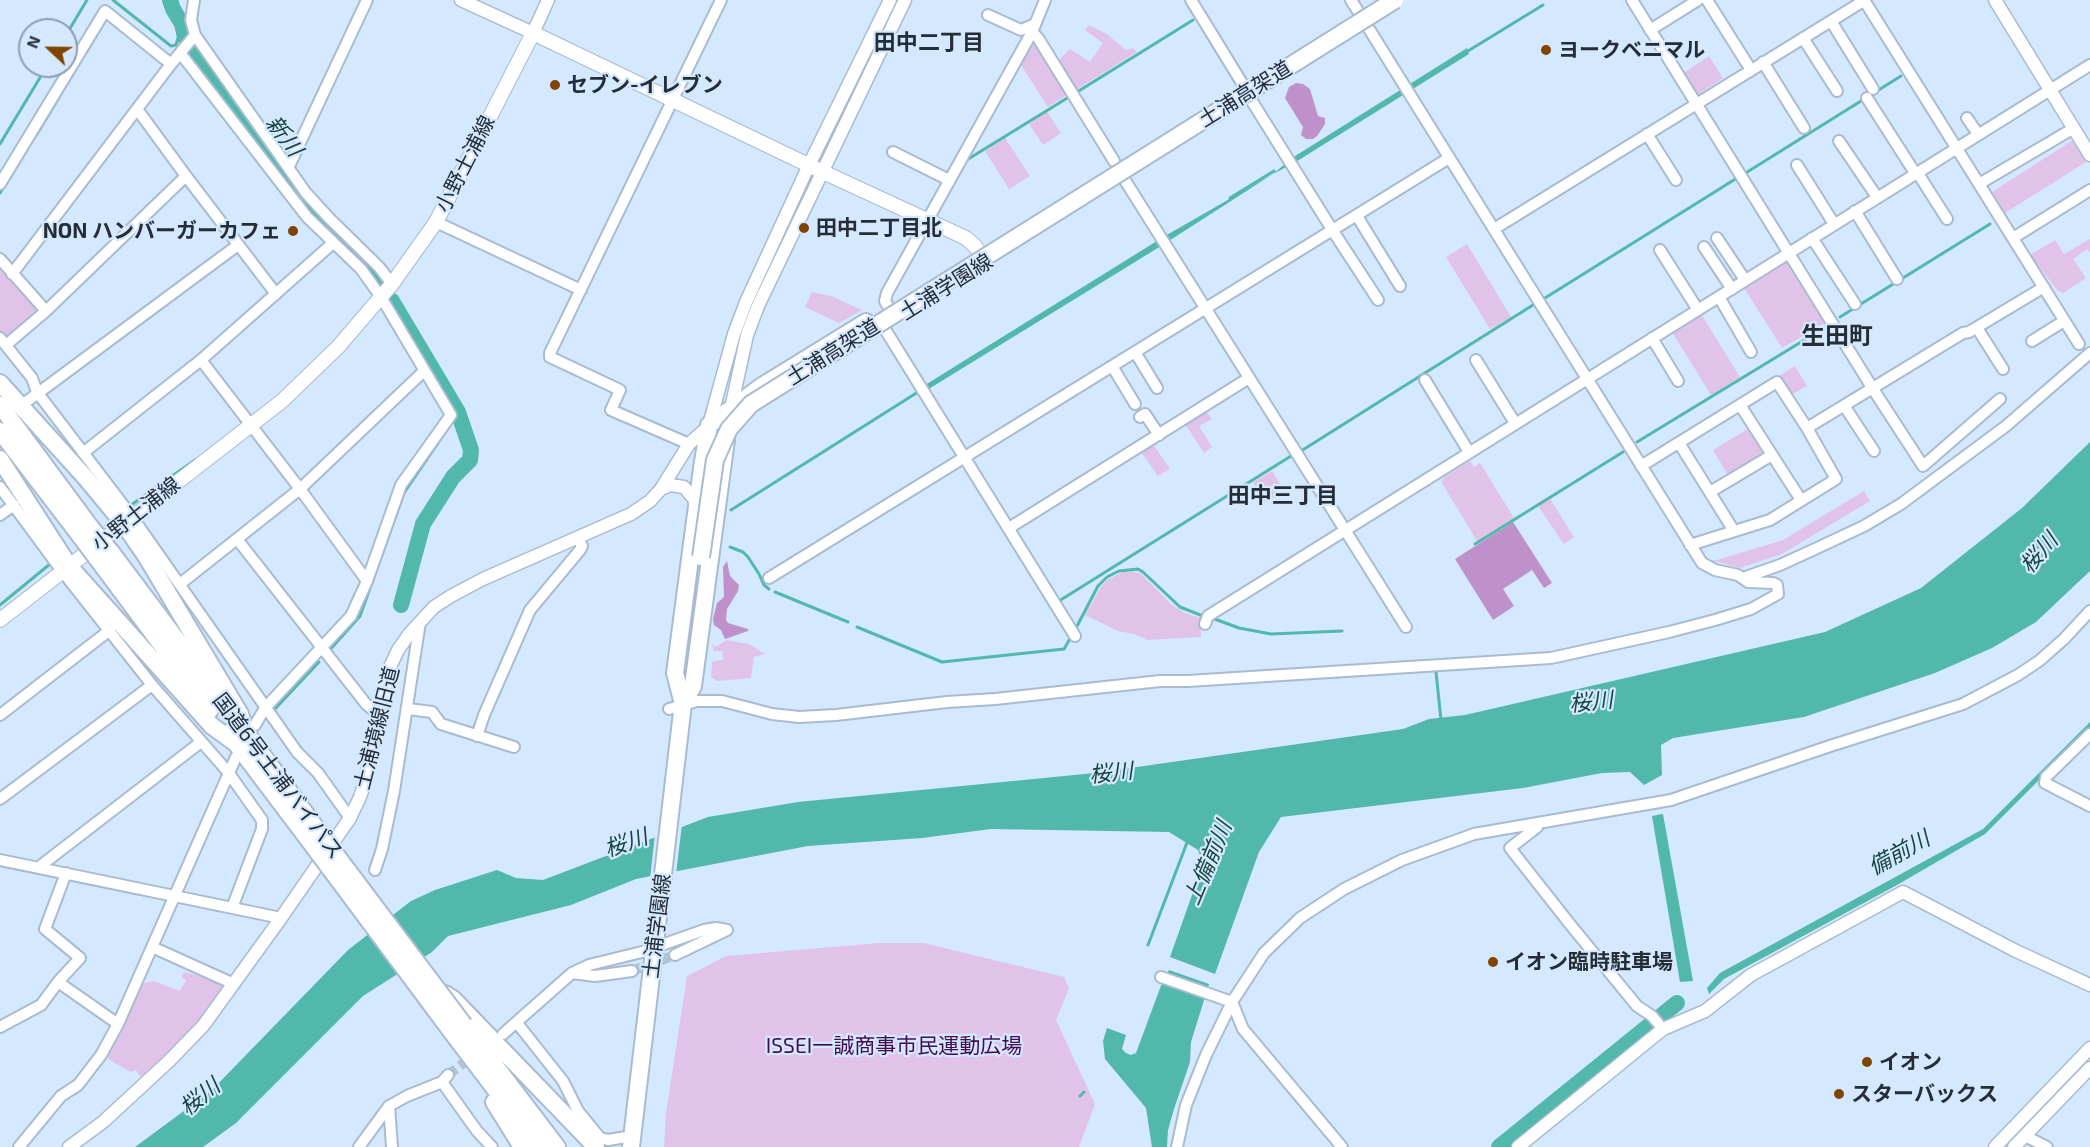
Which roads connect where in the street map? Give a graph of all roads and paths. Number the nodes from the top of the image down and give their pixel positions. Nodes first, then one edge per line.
1 (194, 0) edge
2 (367, 0) edge
3 (461, 0) edge
4 (548, 0) edge
5 (721, 0) edge
6 (890, 0) edge
7 (905, 0) edge
8 (1045, 0) edge
9 (1191, 0) edge
10 (1351, 0) edge
11 (1385, 0) edge
12 (1395, 0) edge
13 (1406, 0) edge
14 (1632, 0) edge
15 (1698, 0) edge
16 (1707, 0) edge
17 (1864, 0) edge
18 (1995, 0) edge
19 (987, 15) dead end
20 (1364, 20) junction
21 (1831, 21) junction
22 (1033, 28) junction
23 (1650, 30) junction
24 (533, 33) junction
25 (194, 37) junction
26 (1803, 38) junction
27 (183, 51) junction
28 (1763, 62) junction
29 (171, 64) junction
30 (2090, 65) edge
31 (1751, 70) junction
32 (1245, 88) junction
33 (2050, 89) junction
34 (1837, 91) dead end
35 (673, 99) junction
36 (1253, 103) dead end
37 (1697, 104) junction
38 (137, 109) junction
39 (1967, 118) dead end
40 (1804, 128) dead end
41 (2074, 128) junction
42 (1978, 134) junction
43 (1647, 135) junction
44 (1839, 141) dead end
45 (1956, 148) junction
46 (2089, 150) edge
47 (893, 152) dead end
48 (1449, 158) junction
49 (1114, 161) dead end
50 (809, 165) junction
51 (1797, 165) dead end
52 (289, 166) junction
53 (823, 172) junction
54 (1916, 173) junction
55 (186, 176) junction
56 (949, 180) junction
57 (1676, 180) dead end
58 (1126, 182) dead end
59 (0, 184) edge
60 (1979, 184) junction
61 (2090, 190) edge
62 (1877, 197) junction
63 (1855, 211) junction
64 (1357, 216) junction
65 (927, 219) junction
66 (1947, 219) dead end
67 (435, 222) junction
68 (1834, 224) junction
69 (1494, 229) junction
70 (1333, 231) junction
71 (1717, 238) dead end
72 (1812, 238) junction
73 (2013, 238) junction
74 (333, 243) junction
75 (238, 245) junction
76 (1704, 247) dead end
77 (1660, 250) dead end
78 (1788, 253) junction
79 (983, 257) junction
80 (0, 259) edge
81 (12, 274) junction
82 (1898, 279) dead end
83 (1744, 280) junction
84 (392, 284) junction
85 (1400, 286) dead end
86 (2044, 287) junction
87 (1732, 289) junction
88 (581, 290) junction
89 (276, 294) junction
90 (381, 297) junction
91 (1719, 297) junction
92 (1378, 300) dead end
93 (1855, 304) dead end
94 (890, 308) junction
95 (1205, 309) junction
96 (1698, 310) junction
97 (46, 311) junction
98 (2064, 321) junction
99 (883, 326) junction
100 (1977, 328) junction
101 (1652, 338) junction
102 (2032, 341) dead end
103 (3, 342) edge
104 (2079, 344) dead end
105 (1135, 352) junction
106 (1751, 352) dead end
107 (2090, 353) edge
108 (201, 360) junction
109 (1476, 360) dead end
110 (1112, 366) junction
111 (2003, 369) dead end
112 (424, 371) junction
113 (1249, 378) junction
114 (1586, 378) junction
115 (1425, 380) dead end
116 (1678, 381) dead end
117 (0, 383) edge
118 (1157, 388) dead end
119 (1873, 389) junction
120 (37, 392) junction
121 (2000, 399) dead end
122 (26, 402) dead end
123 (1136, 404) dead end
124 (0, 405) edge
125 (1740, 405) junction
126 (1845, 407) junction
127 (729, 416) junction
128 (1140, 417) dead end
129 (1515, 423) junction
130 (251, 425) junction
131 (709, 425) junction
132 (1807, 428) junction
133 (0, 430) edge
134 (1158, 435) junction
135 (1679, 442) junction
136 (689, 444) junction
137 (1874, 451) dead end
138 (1469, 452) junction
139 (83, 453) junction
140 (1772, 455) junction
141 (964, 457) junction
142 (0, 459) edge
143 (1641, 466) junction
144 (0, 486) edge
145 (300, 489) junction
146 (661, 489) junction
147 (1710, 492) junction
148 (1801, 500) junction
149 (14, 505) junction
150 (696, 507) junction
151 (0, 515) edge
152 (129, 521) junction
153 (1009, 528) junction
154 (1345, 530) junction
155 (1734, 531) junction
156 (86, 532) junction
157 (578, 538) junction
158 (237, 539) junction
159 (1690, 545) junction
160 (66, 569) junction
161 (769, 578) dead end
162 (1743, 578) junction
163 (367, 580) junction
164 (180, 584) junction
165 (2090, 611) edge
166 (0, 620) edge
167 (420, 622) junction
168 (1205, 624) dead end
169 (1406, 627) dead end
170 (110, 630) junction
171 (1075, 636) dead end
172 (322, 648) junction
173 (152, 685) junction
174 (265, 708) junction
175 (408, 709) junction
176 (678, 710) junction
177 (378, 714) junction
178 (0, 715) edge
179 (2090, 734) edge
180 (477, 736) junction
181 (242, 739) junction
182 (201, 742) junction
183 (514, 747) dead end
184 (228, 772) junction
185 (0, 799) edge
186 (2090, 806) edge
187 (350, 818) junction
188 (1539, 823) junction
189 (319, 843) junction
190 (0, 860) edge
191 (39, 867) junction
192 (375, 870) dead end
193 (66, 873) junction
194 (174, 895) junction
195 (232, 908) junction
196 (281, 918) junction
197 (655, 940) junction
198 (152, 947) junction
199 (675, 955) tunnel mouth
200 (632, 971) tunnel mouth
201 (572, 973) junction
202 (1161, 977) dead end
203 (58, 982) junction
204 (234, 984) junction
205 (2090, 986) edge
206 (1232, 1002) junction
207 (517, 1023) junction
208 (1658, 1023) junction
209 (118, 1024) junction
210 (0, 1027) edge
211 (462, 1031) junction
212 (503, 1034) dead end
213 (2090, 1048) edge
214 (2090, 1068) edge
215 (389, 1106) junction
216 (2025, 1136) junction
217 (631, 1141) edge
218 (19, 1147) edge
219 (69, 1147) edge
220 (359, 1147) edge
221 (392, 1147) edge
222 (492, 1147) edge
223 (522, 1147) edge
224 (539, 1147) edge
225 (557, 1147) edge
226 (596, 1147) edge
227 (1177, 1147) edge
228 (1342, 1147) edge
229 (1518, 1147) edge
230 (1995, 1147) edge
231 (2014, 1147) edge
232 (2047, 1147) edge

1 - 25 street
2 - 52 street
3 - 24 street
4 - 24 street
5 - 35 street
6 - 50 street
7 - 53 street
8 - 22 street
9 - 32 street
10 - 20 street
11 - 20 main road, 土浦学園線
12 - 176 main road, 土浦高架道, bridge
13 - 20 main road, 土浦学園線
14 - 23 street
15 - 23 street
16 - 31 street
17 - 21 street
17 - 45 street
18 - 33 street
19 - 22 street
20 - 32 main road, 土浦学園線
20 - 48 street
20 - 79 main road, 土浦学園線
21 - 26 street
21 - 54 street
22 - 49 street
22 - 56 street
23 - 37 street
24 - 35 main road
24 - 67 main road, 小野土浦線
25 - 27 street
25 - 52 street
26 - 28 street
26 - 34 street
27 - 29 street
27 - 74 street
28 - 31 street
28 - 40 street
29 - 38 street
29 - 59 street
30 - 33 street
31 - 37 street
32 - 79 main road, 土浦学園線
33 - 41 street
33 - 42 street
35 - 50 main road
35 - 88 street
36 - 70 street
37 - 43 street
37 - 78 street
38 - 55 street
38 - 81 street
39 - 42 street
41 - 46 street
41 - 60 street
42 - 45 street
43 - 57 street
43 - 69 street
44 - 62 street
45 - 54 street
45 - 60 street
47 - 56 street
48 - 64 street
48 - 69 street
50 - 53 main road
50 - 131 street
51 - 68 street
52 - 84 street
53 - 65 main road
53 - 127 street
54 - 62 street
54 - 66 street
55 - 75 street
55 - 97 street
56 - 65 street
58 - 95 street
60 - 73 street
61 - 73 street
62 - 63 street
63 - 68 street
63 - 82 street
64 - 70 street
64 - 85 street
65 - 79 main road
65 - 94 street
67 - 84 main road, 小野土浦線
67 - 88 street
68 - 72 street
69 - 114 street
70 - 92 street
70 - 95 street
71 - 83 street
72 - 78 street
72 - 93 street
73 - 86 street
74 - 89 street
74 - 90 street
75 - 89 street
75 - 120 street
76 - 87 street
77 - 96 street
78 - 83 street
78 - 119 street
79 - 94 main road, 土浦学園線
79 - 99 main road, 土浦学園線
80 - 81 street
81 - 97 street
83 - 87 street
84 - 90 main road, 小野土浦線
86 - 98 street
86 - 100 street
87 - 91 street
88 - 136 street
89 - 108 street
90 - 112 street
90 - 130 main road, 小野土浦線
91 - 96 street
91 - 106 street
94 - 127 main road, 土浦学園線
95 - 105 street
95 - 113 street
96 - 101 street
97 - 103 street
98 - 102 street
98 - 104 street
99 - 127 main road, 土浦学園線
99 - 141 street
100 - 111 street
100 - 119 street
101 - 114 street
101 - 116 street
103 - 120 street
105 - 110 street
105 - 118 street
107 - 162 street
108 - 130 street
108 - 139 street
109 - 129 street
110 - 123 street
110 - 141 street
112 - 145 street
112 - 163 street
113 - 134 street
113 - 154 street
114 - 129 street
114 - 143 street
115 - 138 street
117 - 152 main road
119 - 121 street
119 - 126 street
120 - 122 street
120 - 139 street
124 - 156 main road, 国道6号土浦バイパス
125 - 132 street
125 - 135 street
125 - 140 street
126 - 132 street
126 - 137 street
127 - 131 main road, 土浦学園線
127 - 176 main road, 土浦学園線
128 - 134 street
129 - 138 street
130 - 145 street
130 - 152 main road, 小野土浦線
131 - 136 street, 土浦境線旧道
131 - 150 main road, 土浦学園線
132 - 148 street
133 - 156 main road, 国道6号土浦バイパス
134 - 153 street
135 - 143 street
135 - 147 street
136 - 146 street, 土浦境線旧道
138 - 154 street
139 - 152 street
140 - 147 street
140 - 148 street
141 - 153 street
141 - 161 street
142 - 160 main road
143 - 159 street
144 - 149 street
145 - 158 street
145 - 163 street
146 - 150 street
146 - 157 street, 土浦境線旧道
147 - 155 street
148 - 155 street
149 - 151 street
149 - 160 street
150 - 176 main road, 土浦学園線
152 - 160 main road, 小野土浦線
152 - 164 street
152 - 181 main road
153 - 171 street
154 - 168 street
154 - 169 street
155 - 159 street
156 - 181 main road, 国道6号土浦バイパス, bridge
157 - 167 street, 土浦境線旧道
157 - 180 street
158 - 164 street
158 - 172 street
159 - 162 street
160 - 166 main road, 小野土浦線
160 - 170 street
160 - 181 main road
162 - 176 street
163 - 172 street
164 - 174 street
165 - 188 street
167 - 175 street
167 - 177 street, 土浦境線旧道
170 - 173 street
170 - 178 street
172 - 174 street
172 - 177 street
173 - 182 street
173 - 185 street
174 - 181 street
174 - 187 street
175 - 180 street
175 - 192 street
176 - 197 main road, 土浦学園線
177 - 187 street, 土浦境線旧道
179 - 186 street
180 - 183 street
181 - 184 street
181 - 189 main road, 国道6号土浦バイパス
182 - 184 street
182 - 191 street
184 - 194 street
184 - 195 street
187 - 196 street, 土浦境線旧道
188 - 206 street
188 - 208 street
189 - 211 main road, 国道6号土浦バイパス, bridge
189 - 211 main road, 国道6号土浦バイパス, bridge
190 - 191 street
191 - 193 street
193 - 194 street
193 - 203 street
194 - 195 street
194 - 198 street
195 - 196 street
196 - 204 street, 土浦境線旧道
197 - 199 street
197 - 201 street
197 - 217 main road, 土浦学園線
198 - 204 street
198 - 209 street
200 - 201 street
201 - 207 street
202 - 206 street
203 - 209 street
203 - 210 street
204 - 219 street, 土浦境線旧道
205 - 208 street
206 - 227 street
206 - 228 street
207 - 212 street
207 - 217 street
208 - 229 street
209 - 218 street
211 - 223 main road
211 - 224 main road, 国道6号土浦バイパス
211 - 225 main road, 国道6号土浦バイパス
211 - 226 main road
213 - 230 street
214 - 216 street
215 - 220 street
215 - 221 street
215 - 222 street
216 - 231 street
216 - 232 street

